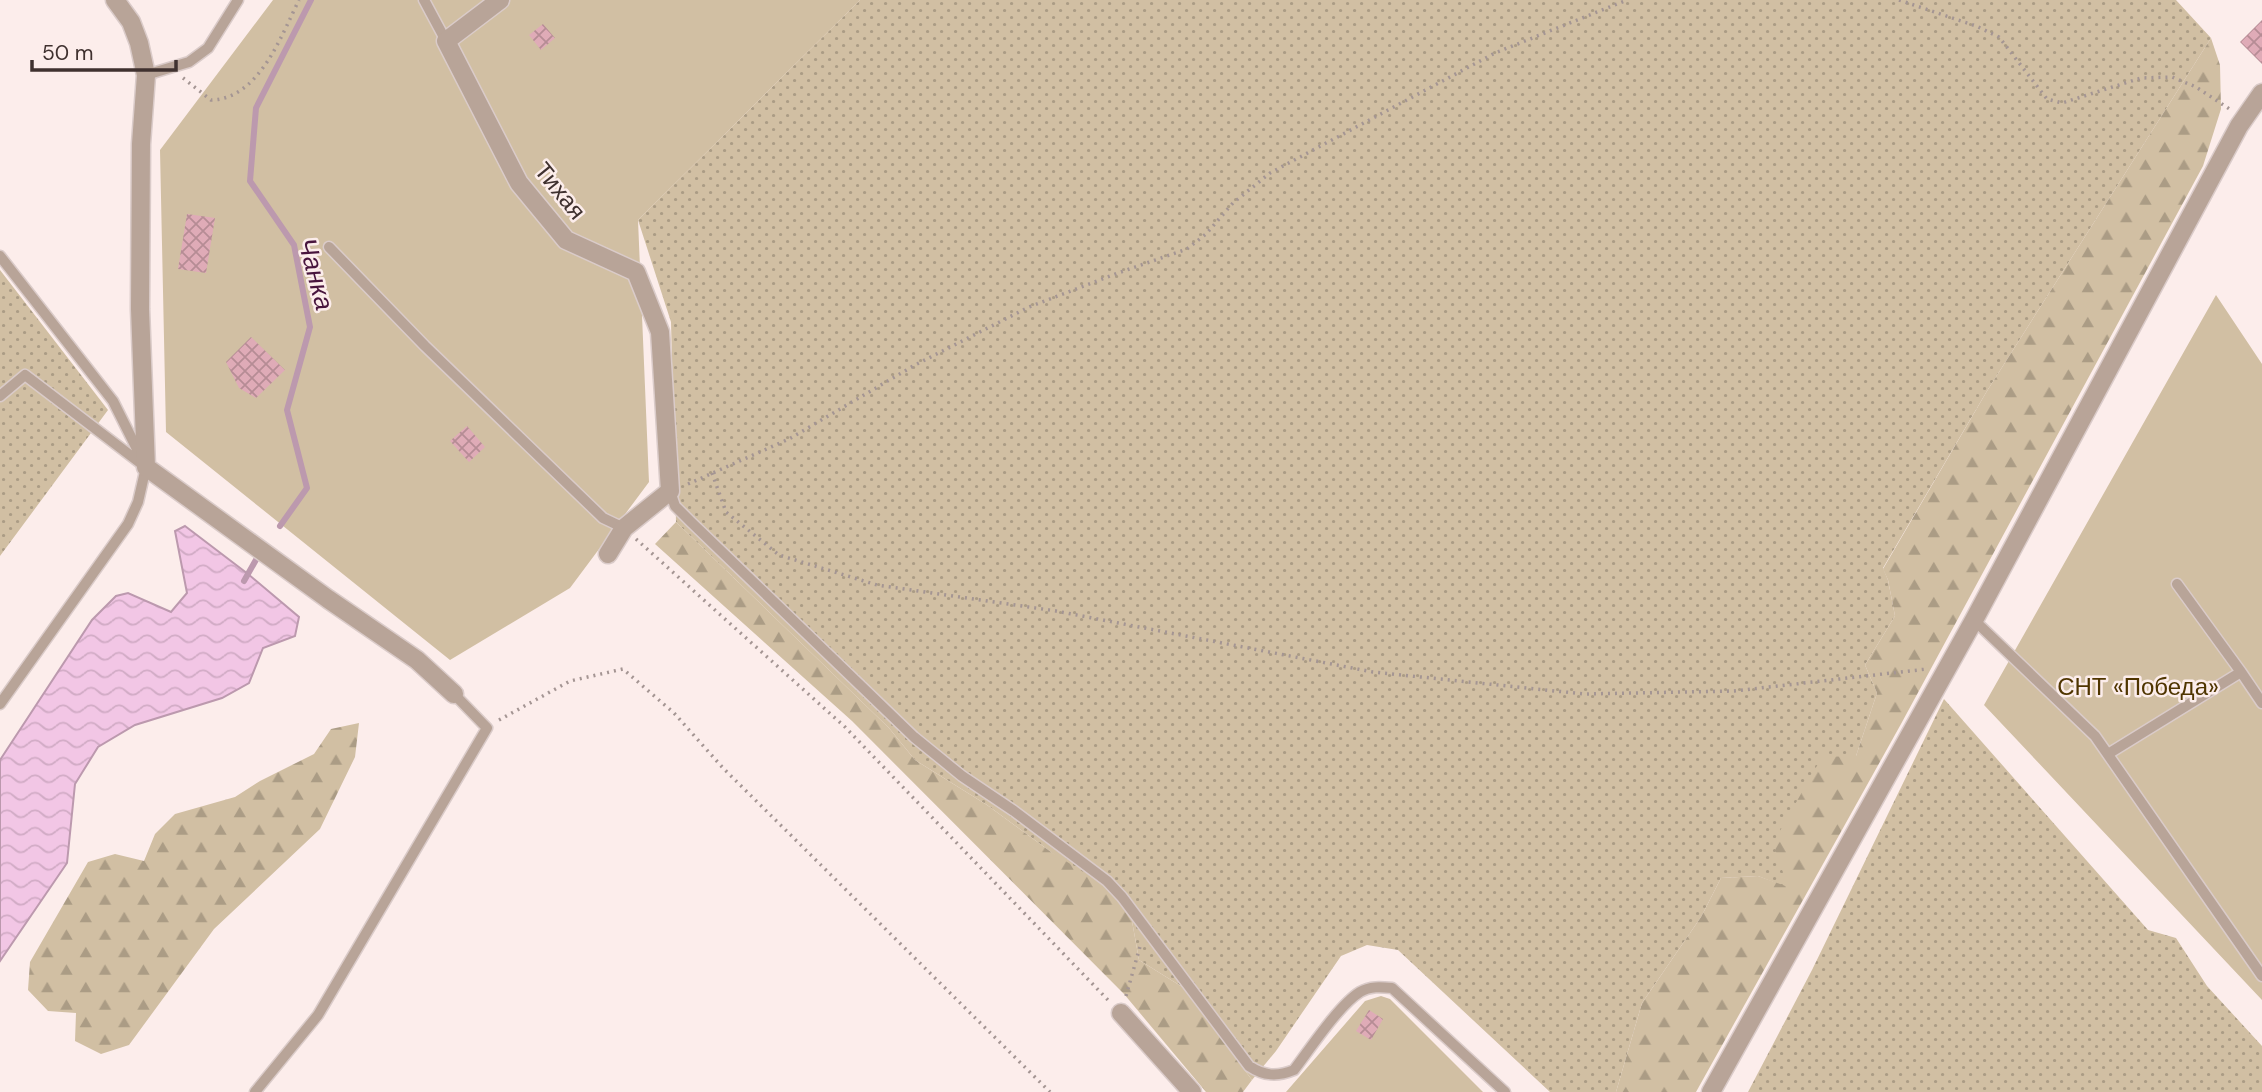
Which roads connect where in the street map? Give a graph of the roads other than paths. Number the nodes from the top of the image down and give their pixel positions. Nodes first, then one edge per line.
1 (115, 0) edge
2 (238, 0) edge
3 (424, 0) edge
4 (500, 0) edge
5 (446, 41) junction
6 (146, 75) junction
7 (2262, 93) edge
8 (329, 247) dead end
9 (0, 256) edge
10 (0, 396) edge
11 (146, 467) junction
12 (670, 491) junction
13 (624, 528) junction
14 (608, 554) dead end
15 (2177, 584) dead end
16 (1974, 620) junction
17 (2241, 672) junction
18 (454, 694) joint
19 (2262, 703) edge
20 (0, 704) edge
21 (2108, 754) junction
22 (2262, 976) edge
23 (1121, 1013) road end
24 (255, 1092) edge
25 (1192, 1092) edge
26 (1505, 1092) edge
27 (1712, 1092) edge

1 - 6 street
2 - 6 lane
3 - 5 lane
4 - 5 street
5 - 12 street, Тихая
6 - 11 street
7 - 16 street
8 - 13 lane
9 - 11 lane
10 - 11 lane
11 - 18 street
11 - 20 lane
12 - 13 street
12 - 26 lane
13 - 14 street
15 - 17 lane
16 - 21 lane
16 - 27 street
17 - 19 lane
17 - 21 lane
18 - 24 lane
21 - 22 lane
23 - 25 street

